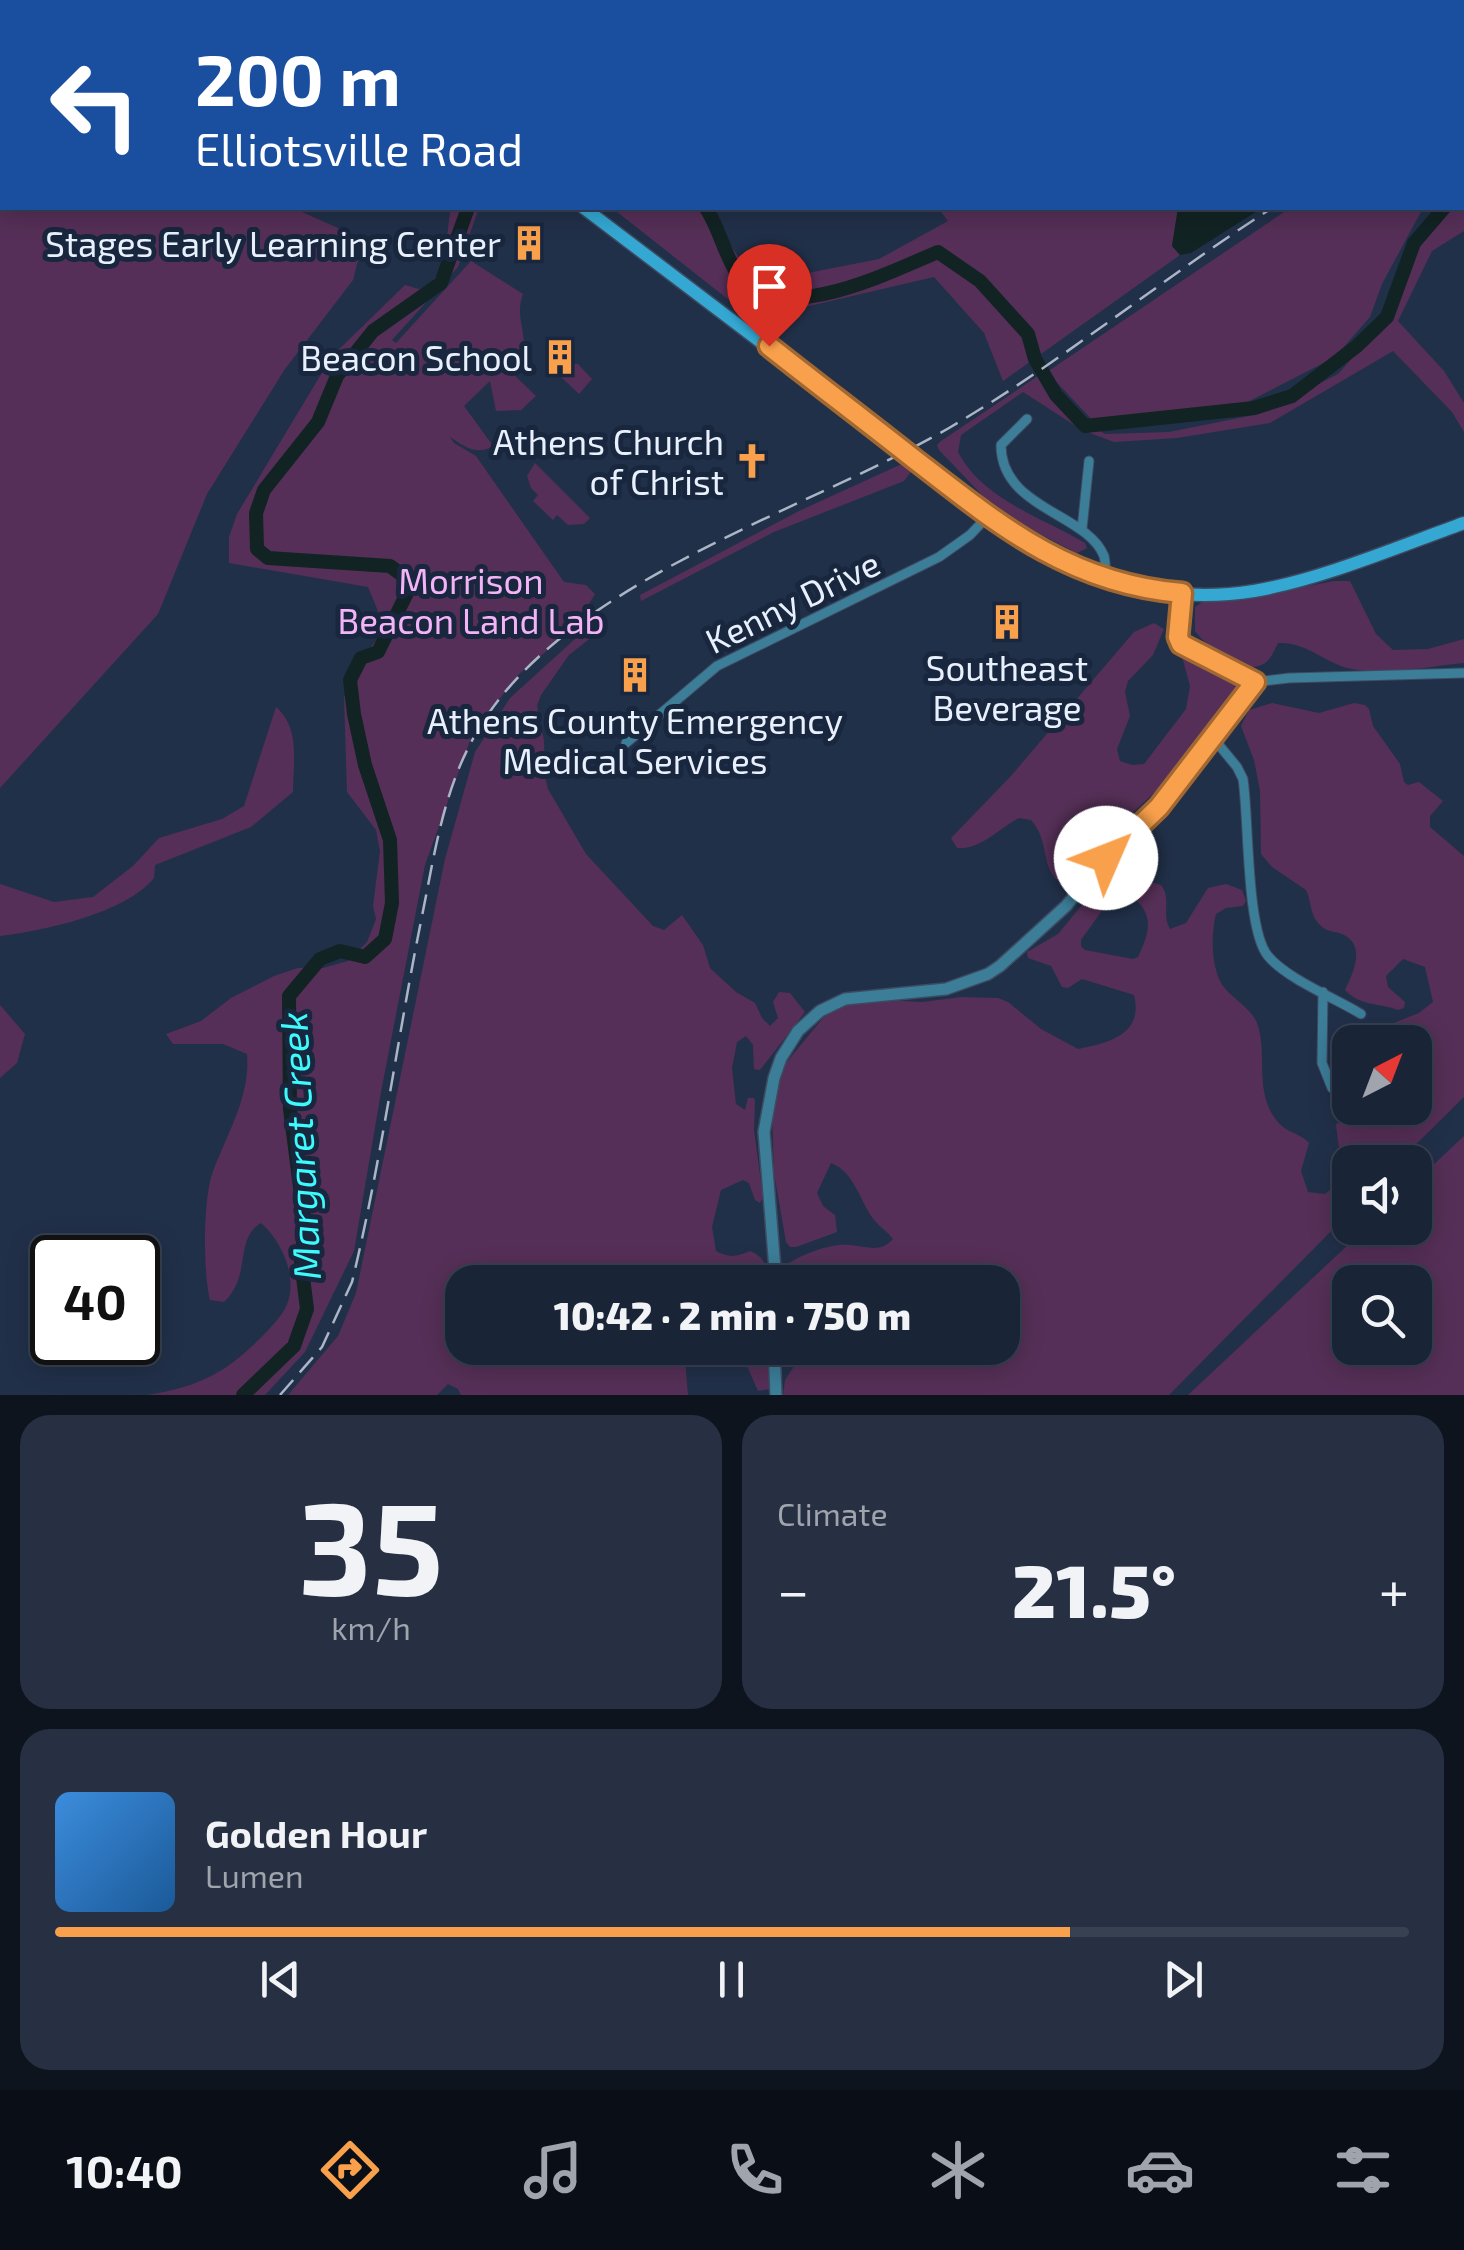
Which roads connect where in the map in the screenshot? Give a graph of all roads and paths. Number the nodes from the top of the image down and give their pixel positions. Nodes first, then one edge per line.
1 (587, 210) edge
2 (1027, 420) dead end
3 (1090, 460) dead end
4 (988, 516) junction
5 (1464, 523) edge
6 (1082, 529) junction
7 (1106, 579) junction
8 (1182, 593) junction
9 (1464, 673) edge
10 (1255, 682) junction
11 (1214, 739) junction
12 (626, 743) dead end
13 (1323, 992) junction
14 (1361, 1014) dead end
15 (1332, 1088) dead end
16 (775, 1265) edge
17 (775, 1365) edge
18 (776, 1395) edge

1 - 4 main road, bridge
2 - 6 street
3 - 6 street
4 - 7 main road
4 - 12 street, Kenny Drive
5 - 8 main road
6 - 7 street
7 - 8 main road
8 - 10 street
9 - 10 street
10 - 11 street
11 - 13 street
11 - 16 street
13 - 14 street
13 - 15 street
17 - 18 street

